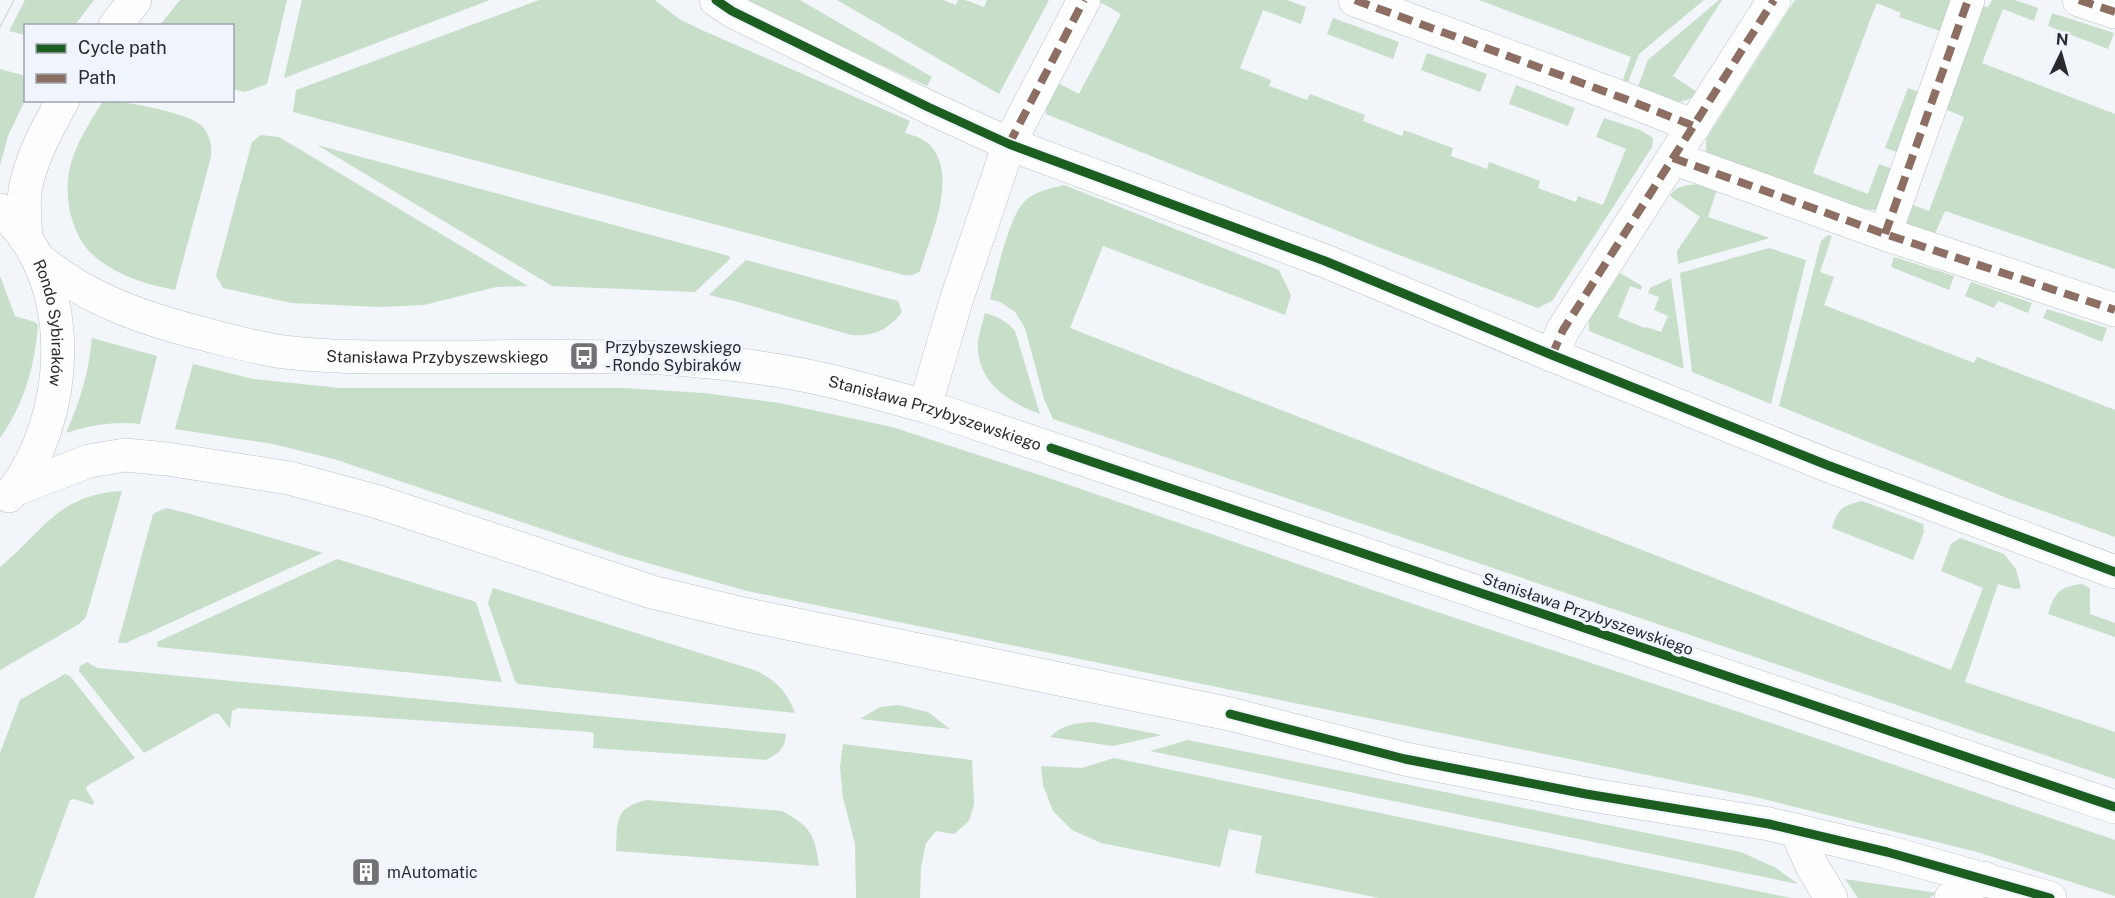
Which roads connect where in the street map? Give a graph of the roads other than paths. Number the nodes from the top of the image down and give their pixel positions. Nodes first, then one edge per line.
1 (135, 0) edge
2 (716, 0) edge
3 (1084, 0) edge
4 (1355, 0) edge
5 (1774, 0) edge
6 (1968, 0) edge
7 (2079, 0) edge
8 (2115, 12) edge
9 (117, 24) edge
10 (62, 102) edge
11 (1694, 126) junction
12 (1010, 144) junction
13 (1673, 158) junction
14 (0, 210) edge
15 (1885, 234) junction
16 (33, 249) junction
17 (2115, 310) edge
18 (1552, 356) junction
19 (925, 406) junction
20 (7, 498) edge
21 (2115, 572) edge
22 (2115, 807) edge
23 (1796, 830) junction
24 (1984, 878) junction
25 (1831, 898) edge
26 (1951, 898) edge
27 (2050, 898) edge

1 - 9 street
2 - 12 street
3 - 12 street
4 - 11 street
5 - 11 street
6 - 15 street
7 - 8 street
10 - 16 street
11 - 13 street
12 - 18 street
12 - 19 street
13 - 15 street
13 - 18 street
14 - 16 street, Rondo Sybiraków
15 - 17 street
16 - 19 street, Stanisława Przybyszewskiego
16 - 20 street, Rondo Sybiraków
18 - 21 street
19 - 22 street, Stanisława Przybyszewskiego
20 - 23 street
23 - 24 street
23 - 25 street
24 - 26 street
24 - 27 street

